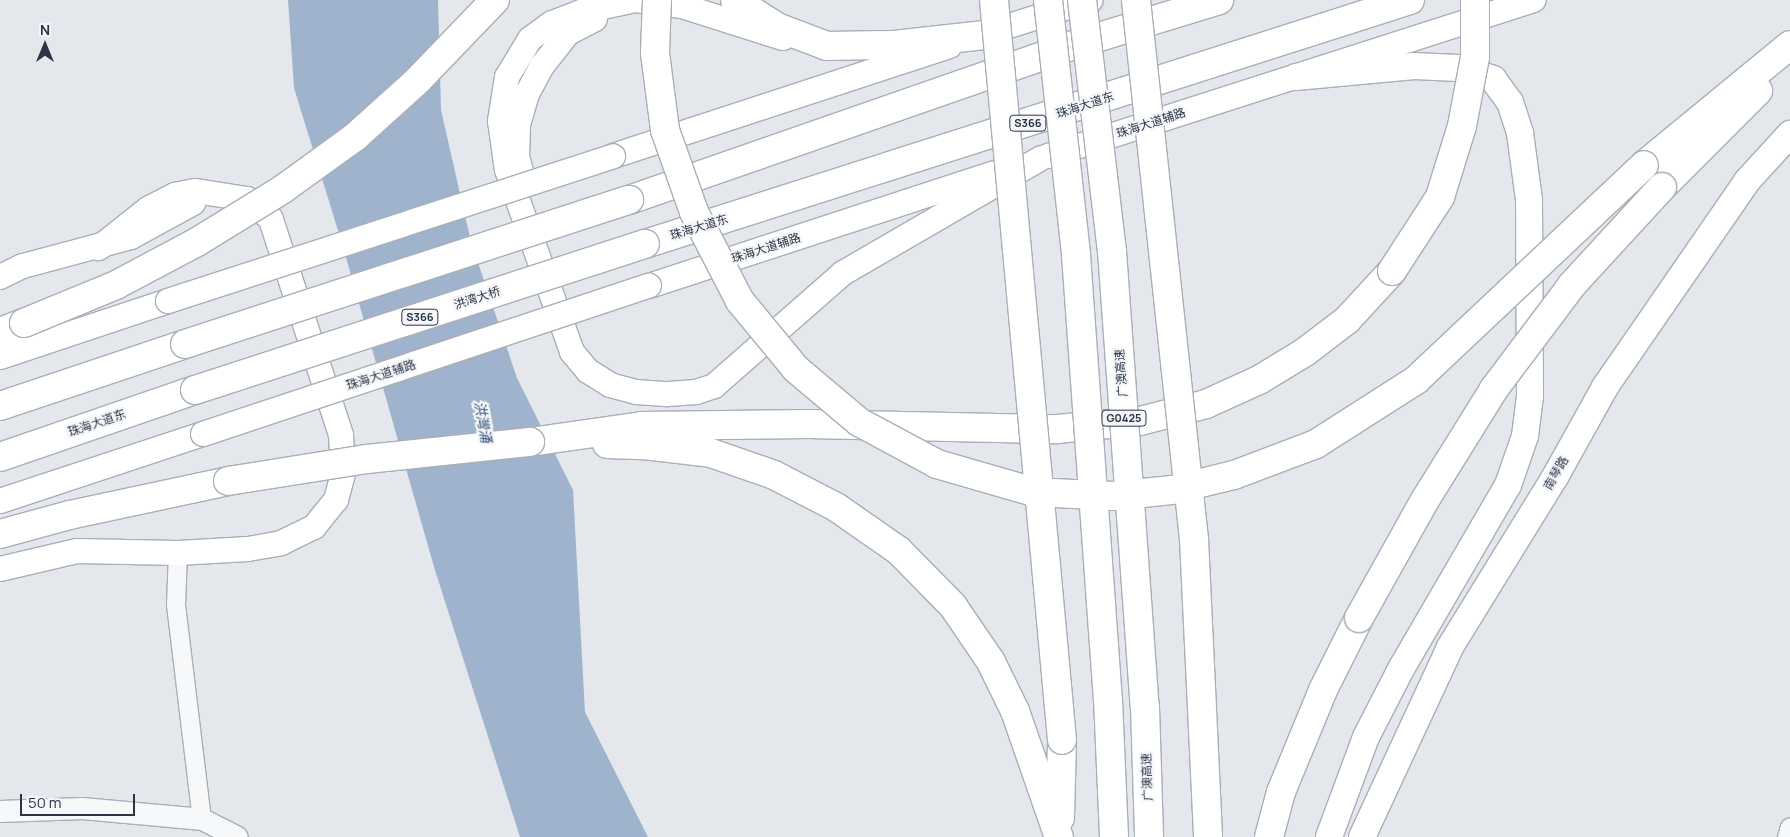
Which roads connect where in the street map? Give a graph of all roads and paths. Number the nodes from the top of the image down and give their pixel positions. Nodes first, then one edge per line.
1 (495, 0) edge
2 (635, 0) edge
3 (657, 0) edge
4 (735, 0) edge
5 (994, 0) edge
6 (1048, 0) edge
7 (1082, 0) edge
8 (1091, 0) edge
9 (1136, 0) edge
10 (1219, 0) edge
11 (1410, 0) edge
12 (1475, 0) edge
13 (1534, 0) edge
14 (984, 34) junction
15 (1790, 45) edge
16 (827, 46) junction
17 (1790, 58) edge
18 (1296, 77) junction
19 (1790, 134) edge
20 (1041, 158) junction
21 (645, 244) joint
22 (0, 277) edge
23 (12, 328) edge
24 (0, 357) edge
25 (195, 390) joint
26 (0, 406) edge
27 (643, 435) junction
28 (0, 457) edge
29 (0, 501) edge
30 (0, 534) edge
31 (178, 553) junction
32 (0, 569) edge
33 (0, 811) edge
34 (202, 819) junction
35 (1790, 827) edge
36 (237, 837) edge
37 (1059, 837) edge
38 (1114, 837) edge
39 (1149, 837) edge
40 (1208, 837) edge
41 (1269, 837) edge
42 (1329, 837) edge
43 (1362, 837) edge
44 (1787, 837) edge

1 - 23 highway, bridge
2 - 16 main road
2 - 20 main road
3 - 15 highway, bridge
4 - 16 highway
5 - 37 highway, bridge
6 - 38 highway, G0425, bridge
7 - 39 highway, 广澳高速 / G0425, bridge
8 - 14 main road
9 - 40 highway, bridge
10 - 26 highway, bridge
11 - 21 highway, 珠海大道东 / S366
12 - 27 highway, bridge
13 - 18 main road, 珠海大道辅路
14 - 16 highway
14 - 24 main road, bridge
17 - 41 highway, bridge
18 - 20 main road, 珠海大道辅路
18 - 42 main road
19 - 43 main road, 南琴路
20 - 29 main road, 珠海大道辅路, bridge
21 - 25 highway, 洪湾大桥 / S366, bridge
22 - 31 main road
25 - 28 highway, 珠海大道东 / S366
27 - 30 highway, bridge
27 - 37 highway
31 - 32 main road
31 - 34 street
33 - 34 street
34 - 36 street
35 - 44 street

